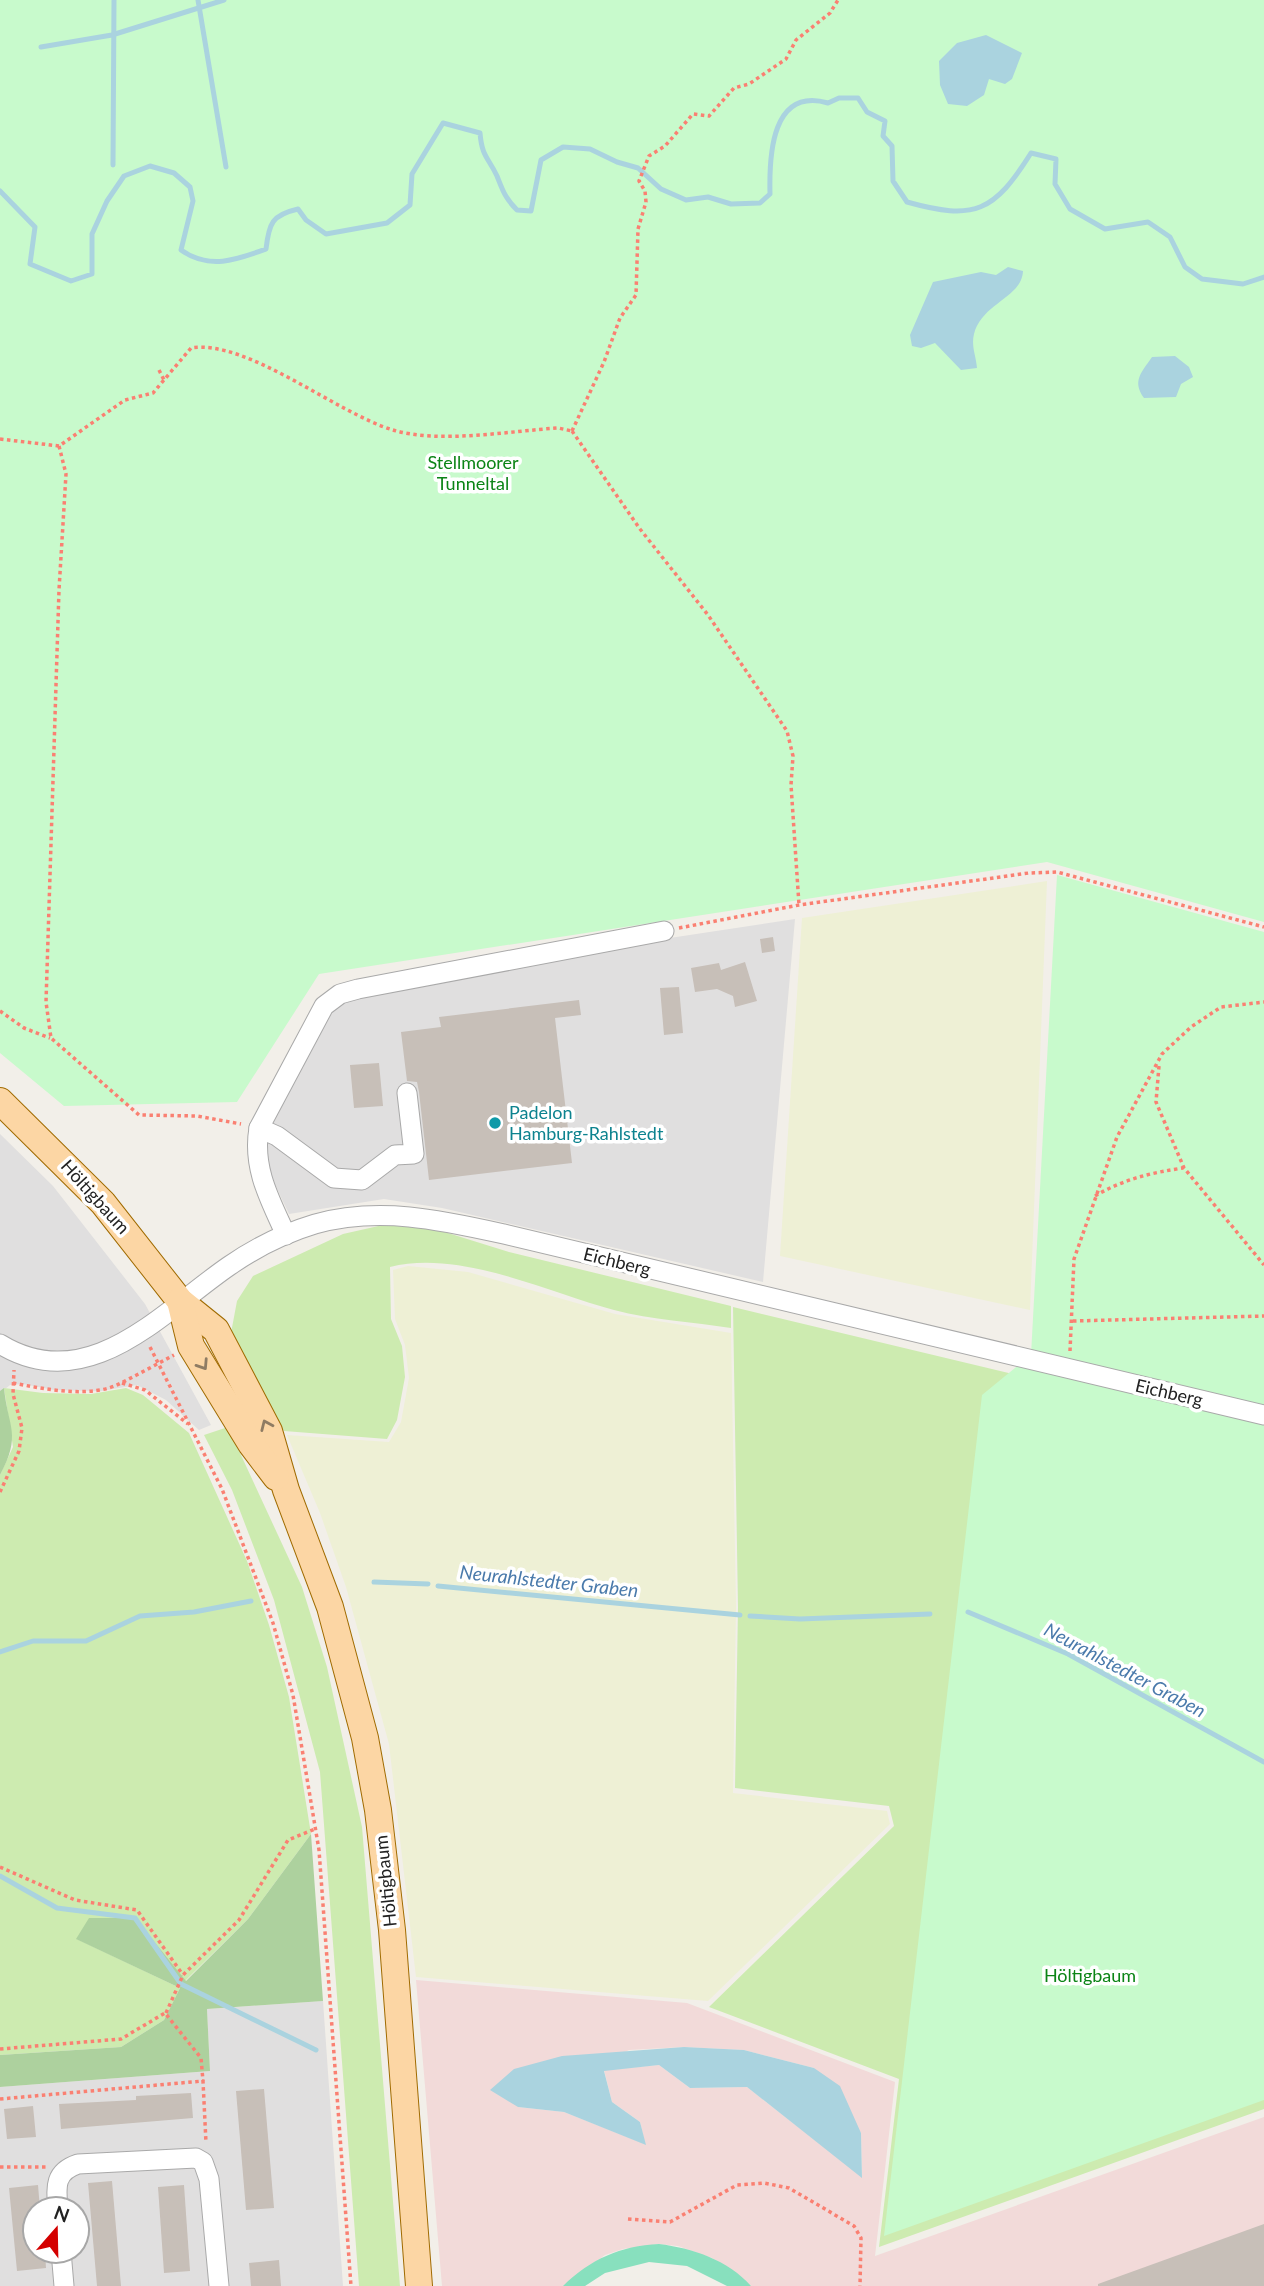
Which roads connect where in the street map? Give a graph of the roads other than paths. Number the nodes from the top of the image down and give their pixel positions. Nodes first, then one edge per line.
1 (664, 931) road end
2 (407, 1093) dead end
3 (0, 1101) edge
4 (259, 1128) junction
5 (286, 1235) junction
6 (180, 1301) junction
7 (0, 1344) edge
8 (1264, 1415) edge
9 (286, 1490) junction
10 (57, 2195) edge
11 (62, 2265) edge
12 (64, 2286) edge
13 (219, 2286) edge
14 (419, 2286) edge

1 - 4 street
2 - 4 street
3 - 6 main road, Höltigbaum
4 - 5 street
5 - 6 street, Eichberg
5 - 8 street, Eichberg
6 - 7 street, Eichberg
6 -> 9 main road, Höltigbaum
9 -> 6 main road, Höltigbaum
9 - 14 main road, Höltigbaum
10 - 13 street
11 - 12 street

